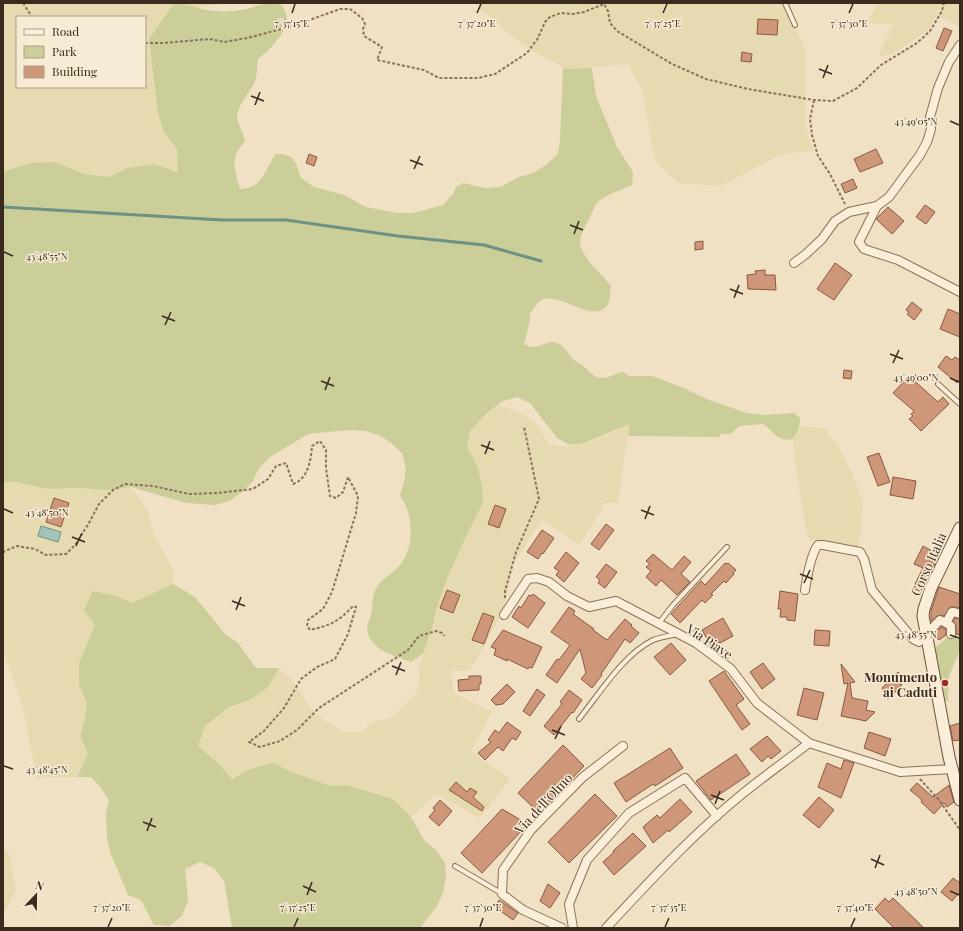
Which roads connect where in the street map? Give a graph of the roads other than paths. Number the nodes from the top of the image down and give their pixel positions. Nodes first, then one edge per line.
1 (785, 3) edge
2 (795, 25) dead end
3 (960, 45) edge
4 (877, 206) junction
5 (794, 263) dead end
6 (960, 292) edge
7 (938, 384) dead end
8 (960, 404) edge
9 (960, 528) edge
10 (727, 547) dead end
11 (805, 590) dead end
12 (960, 614) edge
13 (504, 615) road end
14 (658, 623) junction
15 (946, 623) junction
16 (678, 634) junction
17 (951, 634) dead end
18 (926, 635) junction
19 (579, 719) dead end
20 (809, 743) junction
21 (623, 746) dead end
22 (952, 769) junction
23 (960, 800) edge
24 (717, 816) junction
25 (455, 866) dead end
26 (502, 894) junction
27 (562, 928) edge
28 (574, 928) edge
29 (606, 928) edge

1 - 2 lane
3 - 4 street
4 - 5 street
4 - 6 street
7 - 8 lane
9 - 18 main road, Corso Italia
10 - 14 lane
11 - 18 street
12 - 15 street
13 - 14 street, Via Piave
14 - 16 street, Via Piave
15 - 17 street
15 - 18 street
16 - 19 lane
16 - 20 street, Via Piave
18 - 22 main road, Corso Italia
20 - 22 street, Via Piave
20 - 24 street
21 - 26 street, Via dell'Olmo
22 - 23 main road, Corso Italia
24 - 28 street
24 - 29 street
25 - 26 lane
26 - 27 street

